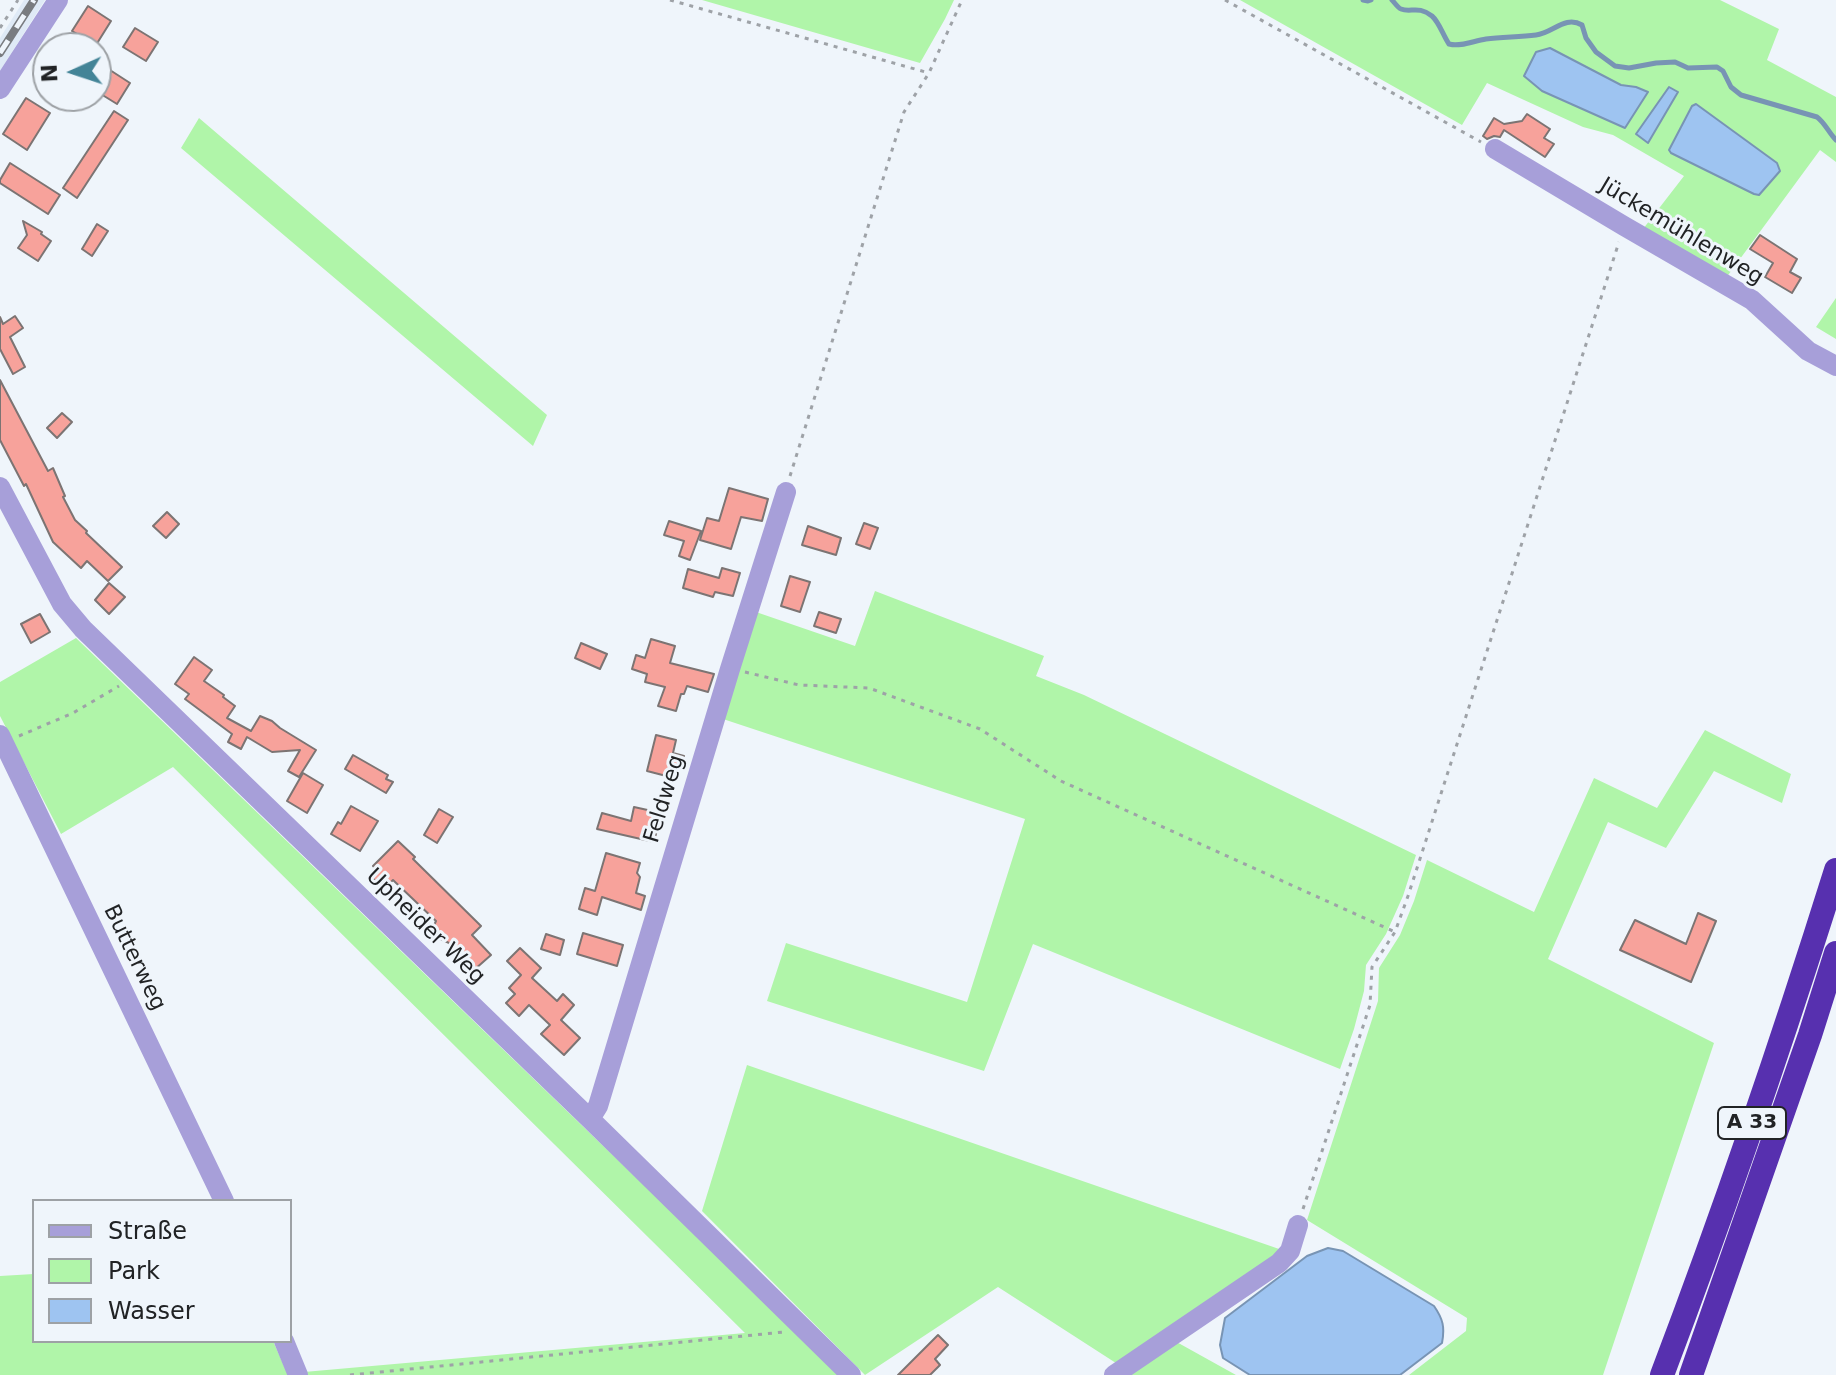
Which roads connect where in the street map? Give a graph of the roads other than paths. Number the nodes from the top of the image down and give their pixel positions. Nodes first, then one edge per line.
1 (58, 0) edge
2 (0, 89) edge
3 (1495, 149) road end
4 (1836, 366) edge
5 (0, 487) edge
6 (786, 492) road end
7 (2, 739) edge
8 (1836, 870) edge
9 (1836, 953) edge
10 (590, 1119) junction
11 (223, 1199) edge
12 (1298, 1225) road end
13 (285, 1343) edge
14 (298, 1375) edge
15 (851, 1375) edge
16 (1114, 1375) edge
17 (1662, 1375) edge
18 (1691, 1375) edge

1 - 2 street
3 - 4 street, Jückemühlenweg
5 - 10 street, Upheider Weg
6 - 10 street, Feldweg
7 - 11 street, Butterweg
8 - 17 highway, A 33
9 - 18 highway, A 33
10 - 15 street, Upheider Weg
12 - 16 street
13 - 14 street

